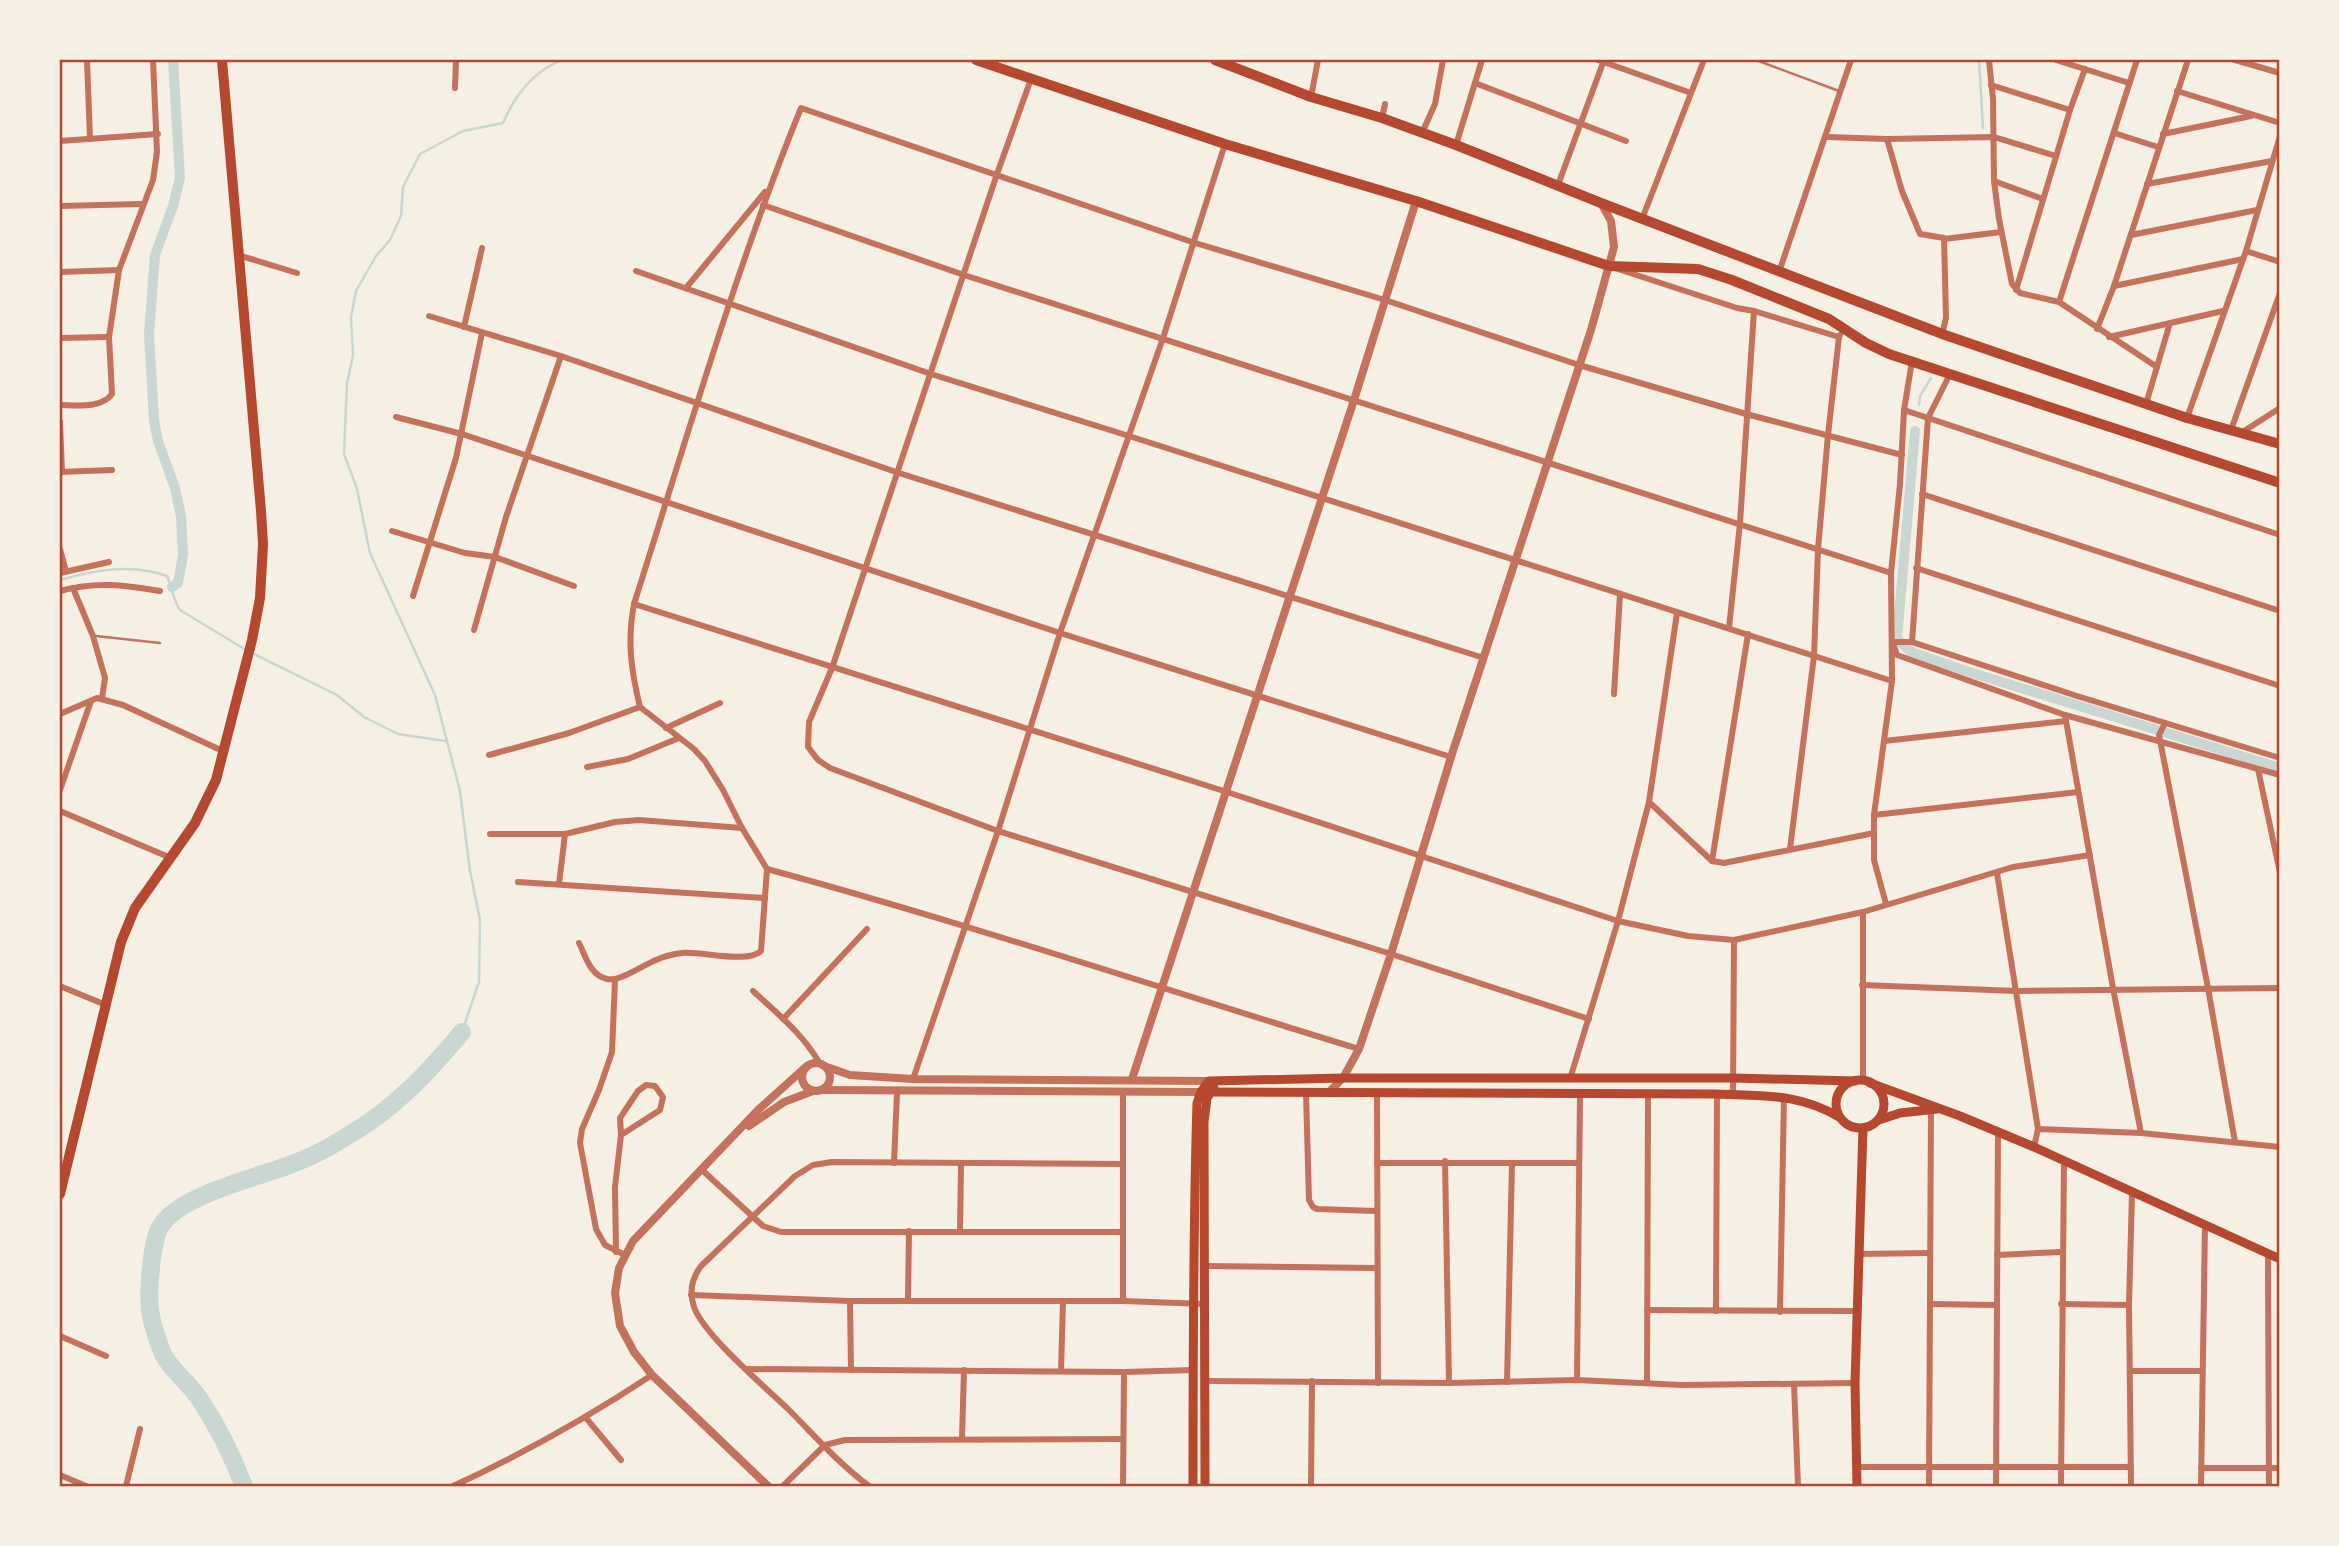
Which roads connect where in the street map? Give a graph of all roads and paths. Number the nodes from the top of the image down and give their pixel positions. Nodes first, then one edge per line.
1 (87, 60) edge
2 (153, 60) edge
3 (222, 60) edge
4 (456, 60) edge
5 (976, 60) edge
6 (1215, 60) edge
7 (1318, 60) edge
8 (1443, 60) edge
9 (1482, 60) edge
10 (1602, 60) edge
11 (1704, 60) edge
12 (1756, 60) edge
13 (1851, 60) edge
14 (1989, 60) edge
15 (2056, 60) edge
16 (2137, 60) edge
17 (2188, 60) edge
18 (2235, 60) edge
19 (2085, 69) junction
20 (2280, 73) edge
21 (1031, 79) junction
22 (1475, 83) junction
23 (2129, 83) junction
24 (1991, 85) junction
25 (456, 88) dead end
26 (1839, 91) junction
27 (2177, 91) junction
28 (1691, 93) junction
29 (1311, 97) junction
30 (1385, 103) dead end
31 (2070, 110) junction
32 (2254, 115) junction
33 (1382, 118) junction
34 (2280, 123) edge
35 (1580, 124) junction
36 (1422, 133) junction
37 (2114, 133) junction
38 (158, 134) junction
39 (2164, 134) junction
40 (2280, 136) edge
41 (1826, 137) junction
42 (1994, 137) junction
43 (90, 139) junction
44 (1887, 139) junction
45 (60, 141) edge
46 (1626, 141) dead end
47 (1225, 144) junction
48 (1456, 145) junction
49 (2158, 147) junction
50 (2056, 156) junction
51 (2272, 161) junction
52 (997, 174) junction
53 (1994, 181) junction
54 (1558, 184) junction
55 (2147, 184) junction
56 (769, 187) junction
57 (2043, 199) junction
58 (1416, 201) junction
59 (142, 204) junction
60 (1601, 204) junction
61 (763, 205) junction
62 (60, 206) edge
63 (2257, 210) junction
64 (1642, 219) junction
65 (2001, 232) junction
66 (2130, 235) junction
67 (1944, 239) junction
68 (1192, 242) junction
69 (482, 248) dead end
70 (2246, 251) junction
71 (238, 255) junction
72 (2243, 259) junction
73 (2280, 262) edge
74 (1609, 266) junction
75 (119, 270) junction
76 (636, 271) dead end
77 (60, 272) edge
78 (1779, 272) junction
79 (297, 273) dead end
80 (964, 275) junction
81 (2113, 286) junction
82 (686, 288) junction
83 (2016, 290) junction
84 (2280, 293) edge
85 (1385, 300) junction
86 (2059, 302) junction
87 (730, 305) junction
88 (1754, 311) junction
89 (2223, 311) junction
90 (429, 316) dead end
91 (2169, 323) junction
92 (464, 327) junction
93 (2097, 329) junction
94 (482, 333) junction
95 (1841, 333) junction
96 (1942, 334) junction
97 (109, 337) junction
98 (2108, 337) junction
99 (60, 338) edge
100 (1163, 338) junction
101 (561, 356) junction
102 (1912, 362) junction
103 (1579, 365) junction
104 (2157, 367) junction
105 (931, 374) junction
106 (1950, 374) junction
107 (1354, 400) junction
108 (697, 404) junction
109 (2146, 404) junction
110 (60, 405) edge
111 (2280, 408) edge
112 (1905, 410) junction
113 (1746, 414) junction
114 (396, 417) dead end
115 (1928, 418) junction
116 (2187, 418) junction
117 (60, 422) edge
118 (2236, 432) junction
119 (462, 434) junction
120 (1828, 435) junction
121 (1129, 436) junction
122 (2280, 444) edge
123 (1902, 455) junction
124 (528, 456) junction
125 (1548, 462) junction
126 (112, 470) dead end
127 (61, 472) edge
128 (899, 473) junction
129 (2280, 483) edge
130 (1922, 494) junction
131 (1322, 498) junction
132 (667, 502) junction
133 (1740, 523) junction
134 (392, 531) dead end
135 (2280, 535) edge
136 (1096, 536) junction
137 (429, 541) junction
138 (60, 549) edge
139 (1818, 550) junction
140 (495, 557) junction
141 (1516, 559) junction
142 (108, 562) dead end
143 (1916, 568) junction
144 (866, 569) junction
145 (63, 572) edge
146 (1891, 573) junction
147 (574, 586) dead end
148 (73, 588) junction
149 (60, 591) edge
150 (160, 591) dead end
151 (1620, 594) junction
152 (413, 596) dead end
153 (1290, 596) junction
154 (634, 604) junction
155 (2280, 611) edge
156 (1677, 613) junction
157 (1729, 628) junction
158 (474, 630) dead end
159 (1060, 633) junction
160 (1748, 634) junction
161 (93, 636) junction
162 (1892, 642) junction
163 (1912, 642) junction
164 (160, 643) dead end
165 (1814, 656) junction
166 (1484, 658) junction
167 (832, 668) junction
168 (1892, 681) junction
169 (2280, 686) edge
170 (1257, 694) junction
171 (1614, 694) dead end
172 (102, 698) junction
173 (91, 701) junction
174 (720, 703) dead end
175 (640, 707) junction
176 (60, 714) edge
177 (2065, 718) junction
178 (666, 728) junction
179 (1029, 731) junction
180 (2161, 732) junction
181 (679, 738) junction
182 (1884, 741) junction
183 (225, 752) junction
184 (489, 755) dead end
185 (1451, 757) junction
186 (2280, 758) edge
187 (587, 767) dead end
188 (2258, 769) junction
189 (2280, 775) edge
190 (60, 789) edge
191 (1227, 792) junction
192 (2078, 792) junction
193 (1649, 802) junction
194 (60, 811) edge
195 (1874, 815) junction
196 (742, 828) junction
197 (998, 831) junction
198 (1874, 833) junction
199 (490, 834) dead end
200 (565, 834) junction
201 (1790, 849) junction
202 (2090, 855) junction
203 (1421, 856) junction
204 (171, 858) junction
205 (1712, 861) junction
206 (767, 869) junction
207 (1997, 873) junction
208 (2280, 873) edge
209 (518, 882) dead end
210 (559, 884) junction
211 (1193, 891) junction
212 (765, 898) junction
213 (1886, 904) junction
214 (1863, 912) junction
215 (1618, 921) junction
216 (964, 925) junction
217 (867, 929) dead end
218 (1734, 940) junction
219 (579, 943) dead end
220 (1391, 954) junction
221 (615, 980) junction
222 (1862, 985) junction
223 (60, 986) edge
224 (2113, 988) junction
225 (2208, 988) junction
226 (2280, 988) edge
227 (1162, 990) junction
228 (753, 991) dead end
229 (2017, 991) junction
230 (106, 1005) junction
231 (783, 1019) junction
232 (1589, 1019) junction
233 (1359, 1049) junction
234 (822, 1065) junction
235 (807, 1066) junction
236 (1343, 1078) junction
237 (1733, 1078) junction
238 (913, 1079) junction
239 (1132, 1079) junction
240 (1570, 1079) junction
241 (1639, 1079) junction
242 (1209, 1081) junction
243 (1220, 1081) junction
244 (1863, 1082) junction
245 (817, 1091) junction
246 (897, 1092) junction
247 (1122, 1092) junction
248 (1206, 1092) junction
249 (1306, 1093) junction
250 (1328, 1093) junction
251 (1377, 1093) junction
252 (1580, 1094) junction
253 (1717, 1094) junction
254 (1643, 1095) junction
255 (1733, 1095) junction
256 (1784, 1097) junction
257 (1931, 1107) junction
258 (1839, 1117) junction
259 (1877, 1121) junction
260 (1863, 1128) junction
261 (2038, 1129) junction
262 (1998, 1132) junction
263 (2141, 1133) junction
264 (621, 1135) junction
265 (732, 1138) junction
266 (2235, 1142) junction
267 (2034, 1147) junction
268 (2280, 1147) edge
269 (2064, 1160) junction
270 (1445, 1161) junction
271 (894, 1163) junction
272 (1377, 1163) junction
273 (1512, 1163) junction
274 (1578, 1163) junction
275 (1122, 1164) junction
276 (961, 1165) junction
277 (63, 1166) edge
278 (701, 1169) junction
279 (2132, 1193) junction
280 (60, 1194) edge
281 (1376, 1211) junction
282 (753, 1218) junction
283 (2205, 1225) junction
284 (909, 1231) junction
285 (960, 1231) junction
286 (1123, 1232) junction
287 (2061, 1252) junction
288 (621, 1253) junction
289 (1930, 1253) junction
290 (1858, 1254) junction
291 (2268, 1254) junction
292 (1997, 1255) junction
293 (2280, 1259) edge
294 (1204, 1266) junction
295 (1376, 1268) junction
296 (691, 1296) junction
297 (908, 1300) junction
298 (1063, 1300) junction
299 (850, 1301) junction
300 (1123, 1301) junction
301 (1200, 1304) junction
302 (1930, 1304) junction
303 (1996, 1304) junction
304 (2061, 1304) junction
305 (2129, 1305) junction
306 (1647, 1310) junction
307 (1716, 1311) junction
308 (1856, 1311) junction
309 (1780, 1312) junction
310 (1200, 1327) junction
311 (60, 1336) edge
312 (106, 1356) dead end
313 (747, 1369) junction
314 (851, 1370) junction
315 (964, 1370) junction
316 (1061, 1370) junction
317 (1194, 1370) junction
318 (1124, 1371) junction
319 (2131, 1371) junction
320 (2201, 1371) junction
321 (652, 1375) junction
322 (1577, 1380) junction
323 (1206, 1381) junction
324 (1312, 1381) junction
325 (1378, 1382) junction
326 (1507, 1382) junction
327 (1449, 1383) junction
328 (1647, 1383) junction
329 (1855, 1383) junction
330 (1794, 1384) junction
331 (586, 1418) junction
332 (140, 1429) dead end
333 (962, 1438) junction
334 (1123, 1439) junction
335 (824, 1445) junction
336 (621, 1461) dead end
337 (1929, 1466) junction
338 (2060, 1466) junction
339 (1857, 1467) junction
340 (1996, 1467) junction
341 (2131, 1467) junction
342 (2201, 1468) junction
343 (2269, 1468) junction
344 (2280, 1468) edge
345 (60, 1475) edge
346 (86, 1486) edge
347 (126, 1486) edge
348 (453, 1486) edge
349 (768, 1486) edge
350 (783, 1486) edge
351 (869, 1486) edge
352 (1123, 1486) edge
353 (1193, 1486) edge
354 (1205, 1486) edge
355 (1311, 1486) edge
356 (1798, 1486) edge
357 (1857, 1486) edge
358 (1929, 1486) edge
359 (1996, 1486) edge
360 (2061, 1486) edge
361 (2131, 1486) edge
362 (2201, 1486) edge
363 (2269, 1486) edge

1 - 43 street
2 - 38 street
3 - 71 main road
4 - 25 street
5 - 21 main road
6 - 29 main road
7 - 29 street
8 - 36 street
9 - 22 street
10 - 28 street
10 - 35 street
11 - 28 street
12 - 26 lane
13 - 26 street
14 - 24 street
15 - 19 street
16 - 23 street
17 - 27 street
18 - 20 street
19 - 23 street
19 - 31 street
21 - 47 main road
21 - 52 street
22 - 35 street
22 - 48 street
23 - 37 street
24 - 31 street
24 - 42 street
26 - 41 street
27 - 32 street
27 - 39 street
28 - 64 street
29 - 33 main road
30 - 33 street
31 - 50 street
32 - 34 street
32 - 39 street
33 - 36 main road
35 - 46 street
35 - 54 street
36 - 48 main road
37 - 49 street
37 - 86 street
38 - 43 street
38 - 59 street
39 - 49 street
40 - 51 street
41 - 44 street
41 - 78 street
42 - 44 street
42 - 50 street
42 - 53 street
43 - 45 street
44 - 67 street
47 - 58 main road
47 - 68 street
48 - 54 main road
49 - 55 street
50 - 57 street
51 - 55 street
51 - 63 street
52 - 56 street
52 - 68 street
52 - 80 street
53 - 57 street
53 - 65 street
54 - 60 main road
55 - 66 street
56 - 61 street
56 - 82 street
57 - 83 street
58 - 74 main road
58 - 85 street
59 - 62 street
59 - 75 street
60 - 64 main road
60 - 74 street
61 - 80 street
61 - 87 street
63 - 66 street
63 - 70 street
64 - 78 main road
65 - 67 street
65 - 83 street
66 - 81 street
67 - 96 street
68 - 85 street
68 - 100 street
69 - 92 street
70 - 72 street
70 - 73 street
71 - 79 street
71 - 183 main road
72 - 81 street
72 - 89 street
74 - 88 street
74 - 95 main road
74 - 103 street
75 - 77 street
75 - 97 street
76 - 82 street
78 - 96 main road
80 - 100 street
80 - 105 street
81 - 93 street
82 - 87 street
83 - 86 street
84 - 118 street
85 - 103 street
85 - 107 street
86 - 93 street
87 - 105 street
87 - 108 street
88 - 95 street
88 - 113 street
89 - 91 street
89 - 116 street
90 - 92 street
91 - 98 street
91 - 104 street
92 - 94 street
93 - 98 street
94 - 101 street
94 - 119 street
95 - 102 main road
95 - 120 street
96 - 109 main road
97 - 99 street
97 - 110 street
98 - 104 street
100 - 107 street
100 - 121 street
101 - 108 street
101 - 124 street
102 - 106 main road
102 - 112 street
103 - 113 street
103 - 125 street
104 - 109 street
105 - 121 street
105 - 128 street
106 - 115 street
106 - 129 main road
107 - 125 street
107 - 131 street
108 - 128 street
108 - 132 street
109 - 116 main road
111 - 118 street
112 - 115 street
112 - 123 street
113 - 120 street
113 - 133 street
114 - 119 street
115 - 130 street
115 - 135 street
116 - 118 main road
117 - 127 street
118 - 122 main road
119 - 124 street
119 - 137 street
120 - 123 street
120 - 139 street
121 - 131 street
121 - 136 street
123 - 146 street
124 - 132 street
124 - 140 street
125 - 133 street
125 - 141 street
126 - 127 street
128 - 136 street
128 - 144 street
130 - 143 street
130 - 155 street
131 - 141 street
131 - 153 street
132 - 144 street
132 - 154 street
133 - 139 street
133 - 157 street
134 - 137 street
136 - 153 street
136 - 159 street
137 - 140 street
137 - 152 street
138 - 145 street
139 - 146 street
139 - 165 street
140 - 147 street
140 - 158 street
141 - 151 street
141 - 166 street
142 - 145 street
143 - 163 street
143 - 169 street
144 - 159 street
144 - 167 street
146 - 162 street
148 - 149 street
148 - 150 street
148 - 161 street
151 - 156 street
151 - 171 street
153 - 166 street
153 - 170 street
154 - 167 street
154 - 175 street
156 - 157 street
156 - 193 street
157 - 160 street
159 - 170 street
159 - 179 street
160 - 165 street
160 - 205 street
161 - 164 lane
161 - 172 street
162 - 163 street
162 - 168 street
162 - 177 street
163 - 180 street
165 - 168 street
165 - 201 street
166 - 185 street
167 - 179 street
167 - 197 street
168 - 182 street
170 - 185 street
170 - 191 street
172 - 173 street
172 - 183 street
173 - 176 street
173 - 190 street
174 - 178 street
175 - 178 street
175 - 184 street
177 - 180 street
177 - 182 street
177 - 192 street
178 - 181 street
179 - 191 street
179 - 197 street
180 - 186 street
180 - 188 street
180 - 225 street
181 - 187 street
181 - 196 street
182 - 195 street
183 - 204 main road
185 - 203 street
188 - 189 street
188 - 208 street
191 - 203 street
191 - 211 street
192 - 195 street
192 - 202 street
193 - 205 street
193 - 215 street
194 - 204 street
195 - 198 street
196 - 200 street
196 - 206 street
197 - 211 street
197 - 216 street
198 - 201 street
198 - 213 street
199 - 200 street
200 - 210 street
201 - 205 street
202 - 207 street
202 - 224 street
203 - 215 street
203 - 220 street
204 - 230 main road
206 - 212 street
206 - 216 street
207 - 213 street
207 - 229 street
209 - 210 street
210 - 212 street
211 - 220 street
211 - 227 street
212 - 221 street
213 - 214 street
214 - 218 street
214 - 222 street
215 - 218 street
215 - 232 street
216 - 227 street
216 - 238 street
217 - 231 street
218 - 237 street
219 - 221 street
220 - 232 street
220 - 233 street
221 - 288 street
222 - 229 street
222 - 244 street
223 - 230 street
224 - 225 street
224 - 229 street
224 - 263 street
225 - 226 street
225 - 266 street
227 - 233 street
227 - 239 street
228 - 231 street
229 - 261 street
230 - 277 main road
231 - 234 street
232 - 240 street
233 - 236 street
234 - 235 street
234 - 238 street
234 - 245 street
235 - 245 street
235 - 265 street
236 - 240 main road
236 - 243 main road
236 - 250 street
237 - 241 main road
237 - 244 main road
237 - 255 street
238 - 239 street
239 - 242 street
240 - 241 main road
241 - 254 main road
242 - 243 main road
242 - 248 main road
243 - 248 main road
244 - 257 main road
244 - 258 main road
244 - 259 main road
245 - 246 street
245 - 265 street
246 - 247 street
246 - 271 street
247 - 248 street
247 - 275 street
248 - 249 main road
248 - 294 main road
248 - 301 main road
249 - 250 main road
249 - 281 street
250 - 251 main road
251 - 252 main road
251 - 272 street
252 - 254 main road
252 - 274 street
253 - 254 main road
253 - 255 main road
253 - 307 street
254 - 306 street
255 - 256 main road
256 - 258 main road
256 - 309 street
257 - 259 main road
257 - 262 main road
257 - 289 street
258 - 260 main road
259 - 260 main road
260 - 290 main road
261 - 263 street
261 - 267 street
262 - 267 main road
262 - 292 street
263 - 266 street
264 - 264 street
264 - 288 street
265 - 278 street
266 - 268 street
267 - 269 main road
269 - 279 main road
269 - 287 street
270 - 272 street
270 - 273 street
270 - 327 street
271 - 276 street
271 - 282 street
272 - 281 street
273 - 274 street
273 - 326 street
274 - 322 street
275 - 276 street
275 - 286 street
276 - 285 street
277 - 280 main road
278 - 282 street
278 - 288 street
279 - 283 main road
279 - 305 street
281 - 295 street
282 - 284 street
282 - 296 street
283 - 291 main road
283 - 320 street
284 - 285 street
284 - 297 street
285 - 286 street
286 - 300 street
287 - 292 street
287 - 304 street
288 - 321 street
289 - 290 street
289 - 302 street
290 - 308 main road
291 - 293 main road
291 - 343 street
292 - 303 street
294 - 295 street
294 - 301 main road
295 - 325 street
296 - 299 street
296 - 313 street
297 - 298 street
297 - 299 street
298 - 300 street
298 - 316 street
299 - 314 street
300 - 301 street
301 - 310 main road
302 - 303 street
302 - 337 street
303 - 340 street
304 - 305 street
304 - 338 street
305 - 319 street
306 - 307 street
306 - 328 street
307 - 309 street
308 - 309 street
308 - 329 main road
310 - 317 main road
310 - 323 main road
311 - 312 street
313 - 314 street
313 - 335 street
314 - 315 street
315 - 316 street
315 - 333 street
316 - 318 street
317 - 318 street
317 - 353 main road
318 - 334 street
319 - 320 street
319 - 341 street
320 - 342 street
321 - 331 street
321 - 349 street
322 - 326 street
322 - 328 street
323 - 324 street
323 - 354 main road
324 - 325 street
324 - 355 street
325 - 327 street
326 - 327 street
328 - 330 street
329 - 330 street
329 - 339 main road
330 - 356 street
331 - 336 street
331 - 348 street
332 - 347 street
333 - 334 street
333 - 335 street
334 - 352 street
335 - 350 street
335 - 351 street
337 - 339 street
337 - 340 street
337 - 358 street
338 - 340 street
338 - 341 street
338 - 360 street
339 - 357 main road
340 - 359 street
341 - 361 street
342 - 343 street
342 - 362 street
343 - 344 street
343 - 363 street
345 - 346 street

